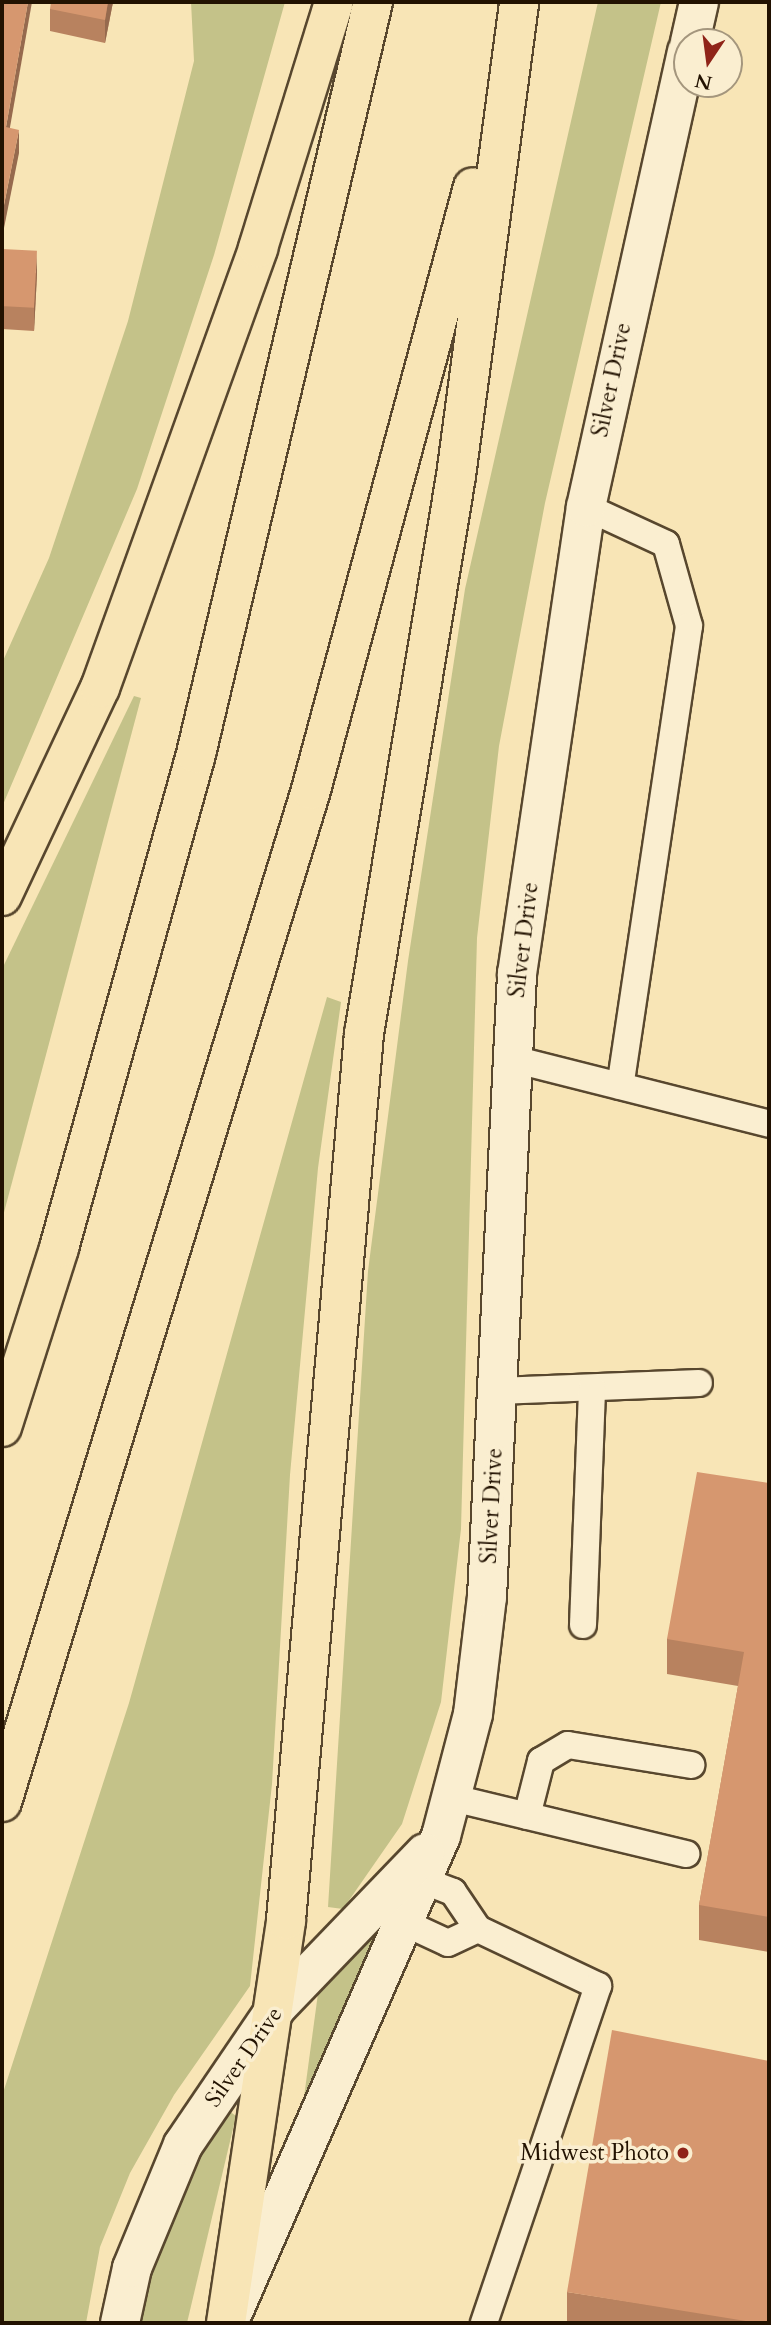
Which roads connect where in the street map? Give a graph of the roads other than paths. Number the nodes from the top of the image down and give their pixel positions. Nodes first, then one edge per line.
1 (334, 2) edge
2 (373, 2) edge
3 (699, 2) edge
4 (516, 19) edge
5 (693, 28) edge
6 (677, 98) edge
7 (586, 507) junction
8 (2, 896) edge
9 (513, 1059) junction
10 (620, 1086) junction
11 (769, 1124) edge
12 (699, 1383) dead end
13 (592, 1388) junction
14 (498, 1391) junction
15 (2, 1427) edge
16 (583, 1625) dead end
17 (691, 1765) dead end
18 (453, 1798) junction
19 (2, 1802) edge
20 (527, 1816) junction
21 (441, 1836) junction
22 (686, 1854) dead end
23 (422, 1880) junction
24 (405, 1923) junction
25 (478, 1929) junction
26 (276, 2008) junction
27 (120, 2323) edge
28 (227, 2323) edge
29 (484, 2323) edge

1 - 8 highway
2 - 15 highway
3 - 5 street
4 - 19 highway
4 - 26 highway
6 - 7 street, Silver Drive
7 - 9 street, Silver Drive
7 - 10 lane
9 - 10 lane
9 - 14 street, Silver Drive
10 - 11 lane
12 - 13 lane
13 - 14 lane
13 - 16 lane
14 - 18 street, Silver Drive
17 - 20 lane
18 - 20 lane
18 - 21 street, Silver Drive
20 - 22 lane
21 - 23 street, Silver Drive
21 - 26 street, Silver Drive
23 - 24 street, Silver Drive
23 - 25 lane
24 - 25 lane
24 - 28 street, Silver Drive
25 - 29 lane
26 - 27 street, Silver Drive
26 - 28 highway

